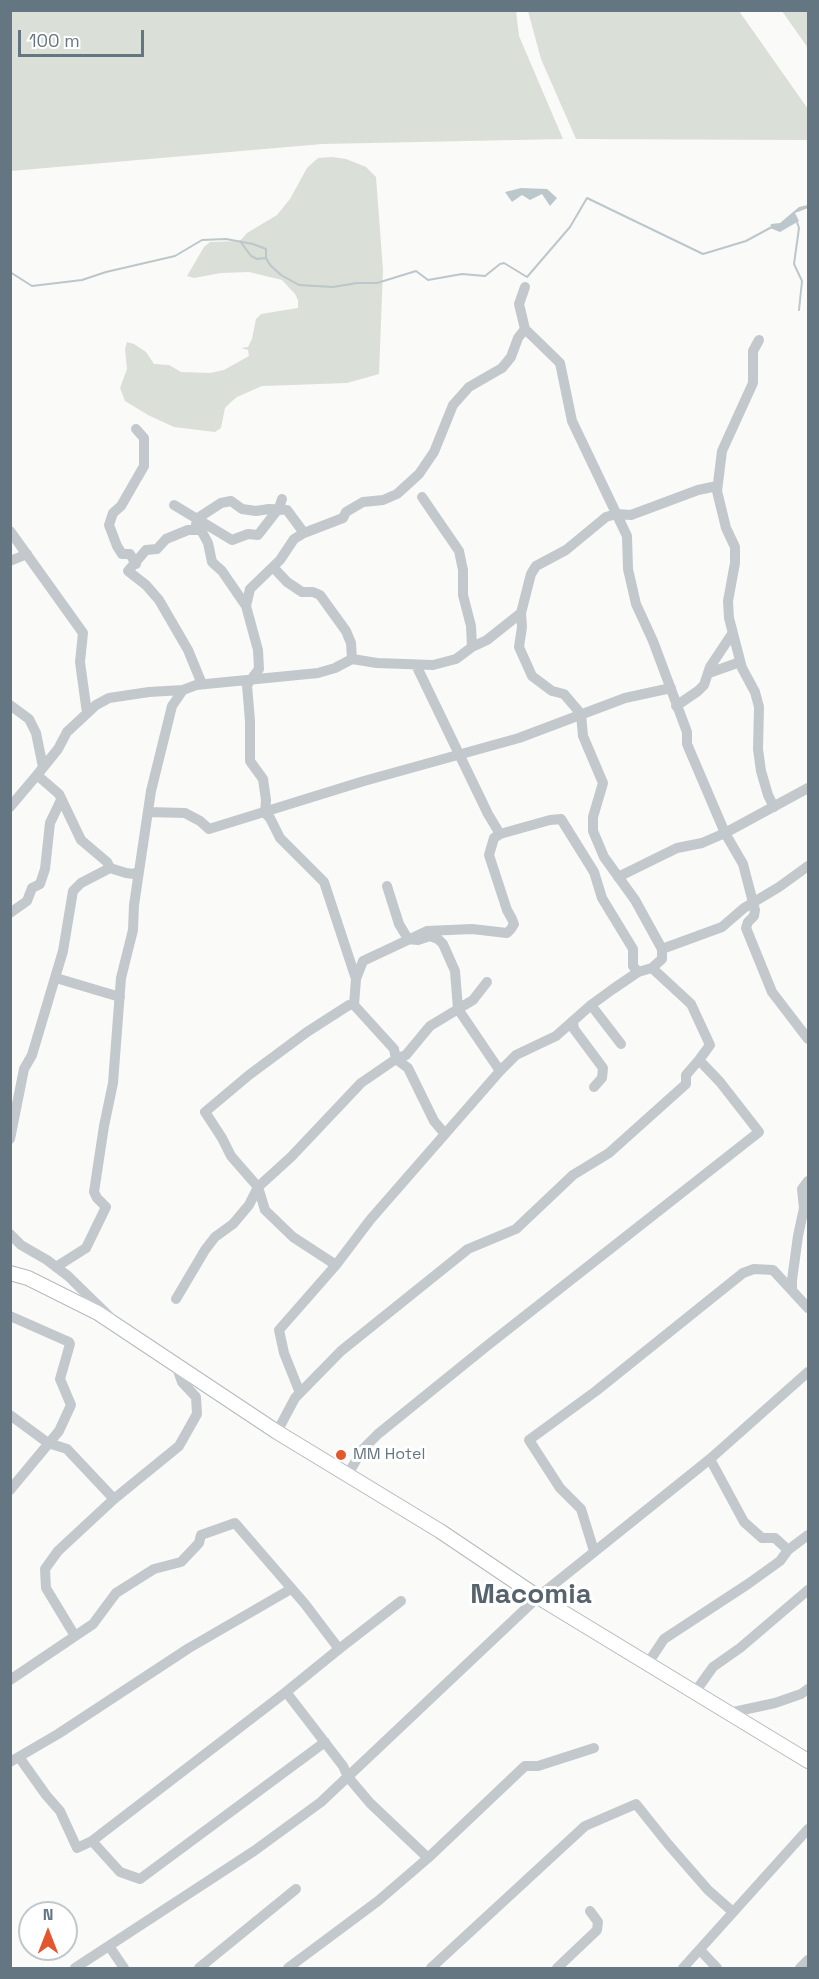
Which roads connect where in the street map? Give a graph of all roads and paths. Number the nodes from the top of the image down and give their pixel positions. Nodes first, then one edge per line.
1 (525, 286) dead end
2 (525, 329) junction
3 (759, 339) dead end
4 (136, 429) dead end
5 (717, 486) junction
6 (422, 497) dead end
7 (280, 504) junction
8 (174, 505) dead end
9 (616, 514) junction
10 (196, 524) junction
11 (10, 531) edge
12 (304, 533) junction
13 (27, 554) junction
14 (10, 561) edge
15 (136, 564) junction
16 (273, 567) junction
17 (246, 606) junction
18 (521, 613) junction
19 (732, 634) junction
20 (472, 647) junction
21 (352, 659) junction
22 (740, 662) junction
23 (416, 665) junction
24 (708, 673) junction
25 (251, 680) junction
26 (202, 684) junction
27 (671, 688) junction
28 (183, 690) junction
29 (10, 705) edge
30 (676, 706) junction
31 (87, 712) junction
32 (581, 714) junction
33 (461, 755) junction
34 (40, 771) junction
35 (808, 788) edge
36 (61, 800) junction
37 (10, 807) edge
38 (774, 807) junction
39 (148, 812) junction
40 (265, 813) junction
41 (725, 833) junction
42 (500, 834) junction
43 (808, 866) edge
44 (110, 868) junction
45 (139, 871) junction
46 (618, 877) junction
47 (387, 886) dead end
48 (753, 902) junction
49 (10, 913) edge
50 (408, 939) junction
51 (662, 949) junction
52 (652, 968) junction
53 (638, 972) junction
54 (56, 978) junction
55 (356, 978) junction
56 (487, 982) dead end
57 (120, 997) junction
58 (354, 1005) junction
59 (591, 1005) junction
60 (458, 1009) junction
61 (573, 1021) junction
62 (808, 1039) edge
63 (621, 1044) dead end
64 (396, 1059) junction
65 (699, 1060) junction
66 (500, 1071) junction
67 (594, 1087) dead end
68 (445, 1134) junction
69 (10, 1139) edge
70 (808, 1181) edge
71 (258, 1187) junction
72 (10, 1234) edge
73 (336, 1266) junction
74 (56, 1267) junction
75 (10, 1273) edge
76 (792, 1290) junction
77 (176, 1299) dead end
78 (808, 1304) edge
79 (10, 1316) edge
80 (117, 1326) junction
81 (176, 1365) junction
82 (808, 1372) edge
83 (300, 1393) junction
84 (10, 1415) edge
85 (277, 1432) junction
86 (48, 1443) junction
87 (710, 1459) junction
88 (347, 1476) junction
89 (10, 1490) edge
90 (114, 1499) junction
91 (808, 1535) edge
92 (788, 1550) junction
93 (594, 1551) junction
94 (291, 1589) junction
95 (808, 1590) edge
96 (538, 1597) junction
97 (400, 1602) dead end
98 (75, 1636) junction
99 (339, 1649) junction
100 (648, 1663) junction
101 (10, 1680) edge
102 (808, 1689) edge
103 (286, 1692) junction
104 (695, 1692) junction
105 (729, 1713) junction
106 (325, 1742) junction
107 (594, 1748) dead end
108 (15, 1760) edge
109 (808, 1761) edge
110 (348, 1777) junction
111 (808, 1829) edge
112 (92, 1841) junction
113 (428, 1858) junction
114 (296, 1889) dead end
115 (590, 1911) dead end
116 (733, 1912) junction
117 (109, 1946) junction
118 (700, 1950) junction
119 (808, 1960) edge
120 (75, 1968) edge
121 (124, 1968) edge
122 (199, 1968) edge
123 (288, 1968) edge
124 (431, 1968) edge
125 (557, 1968) edge
126 (683, 1968) edge
127 (717, 1968) edge
128 (800, 1968) edge

1 - 2 street
2 - 9 street
2 - 12 street
3 - 5 street
4 - 15 street
5 - 9 street
5 - 19 street
6 - 20 street
7 - 10 street
7 - 10 street
7 - 12 street
8 - 10 street
9 - 18 street
9 - 27 street
10 - 15 street
10 - 17 street
11 - 13 street
12 - 16 street
13 - 14 street
13 - 31 street
15 - 26 street
16 - 17 street
16 - 21 street
17 - 25 street
18 - 20 street
18 - 32 street
19 - 22 street
19 - 24 street
20 - 23 street
21 - 23 street
21 - 25 street
22 - 24 street
22 - 38 street
23 - 33 street
24 - 30 street
25 - 26 street
25 - 40 street
26 - 28 street
27 - 30 street
27 - 32 street
28 - 31 street
28 - 39 street
29 - 34 street
30 - 41 street
31 - 34 street
32 - 33 street
32 - 46 street
33 - 40 street
33 - 42 street
34 - 36 street
34 - 37 street
35 - 38 street
36 - 44 street
36 - 49 street
38 - 41 street
39 - 40 street
39 - 45 street
40 - 55 street
41 - 46 street
41 - 48 street
42 - 50 street
42 - 53 street
43 - 48 street
44 - 45 street
44 - 54 street
45 - 57 street
46 - 51 street
47 - 50 street
48 - 51 street
48 - 62 street
50 - 55 street
50 - 60 street
51 - 52 street
52 - 53 street
52 - 65 street
53 - 59 street
54 - 57 street
54 - 69 street
55 - 58 street
56 - 60 street
57 - 74 street
58 - 64 street
58 - 71 street
59 - 61 street
59 - 63 street
60 - 64 street
60 - 66 street
61 - 66 street
61 - 67 street
64 - 68 street
64 - 71 street
65 - 83 street
65 - 88 street
66 - 68 street
68 - 73 street
70 - 76 street
71 - 73 street
71 - 77 street
72 - 74 street
73 - 83 street
74 - 80 street
75 - 80 main road
76 - 78 street
76 - 93 street
79 - 86 street
80 - 81 main road
81 - 85 main road
81 - 90 street
82 - 87 street
83 - 85 street
84 - 86 street
85 - 88 main road
86 - 89 street
86 - 90 street
87 - 92 street
87 - 93 street
88 - 96 main road
90 - 98 street
91 - 92 street
92 - 100 street
93 - 96 street
94 - 98 street
94 - 99 street
94 - 108 street
95 - 104 street
96 - 100 main road
96 - 110 street
97 - 99 street
98 - 101 street
99 - 103 street
100 - 104 main road
102 - 105 street
103 - 106 street
103 - 112 street
104 - 105 main road
105 - 109 main road
106 - 110 street
106 - 112 street
107 - 113 street
108 - 112 street
110 - 113 street
110 - 117 street
111 - 116 street
113 - 123 street
114 - 122 street
115 - 125 street
116 - 118 street
116 - 124 street
117 - 120 street
117 - 121 street
118 - 126 street
118 - 127 street
119 - 128 street

